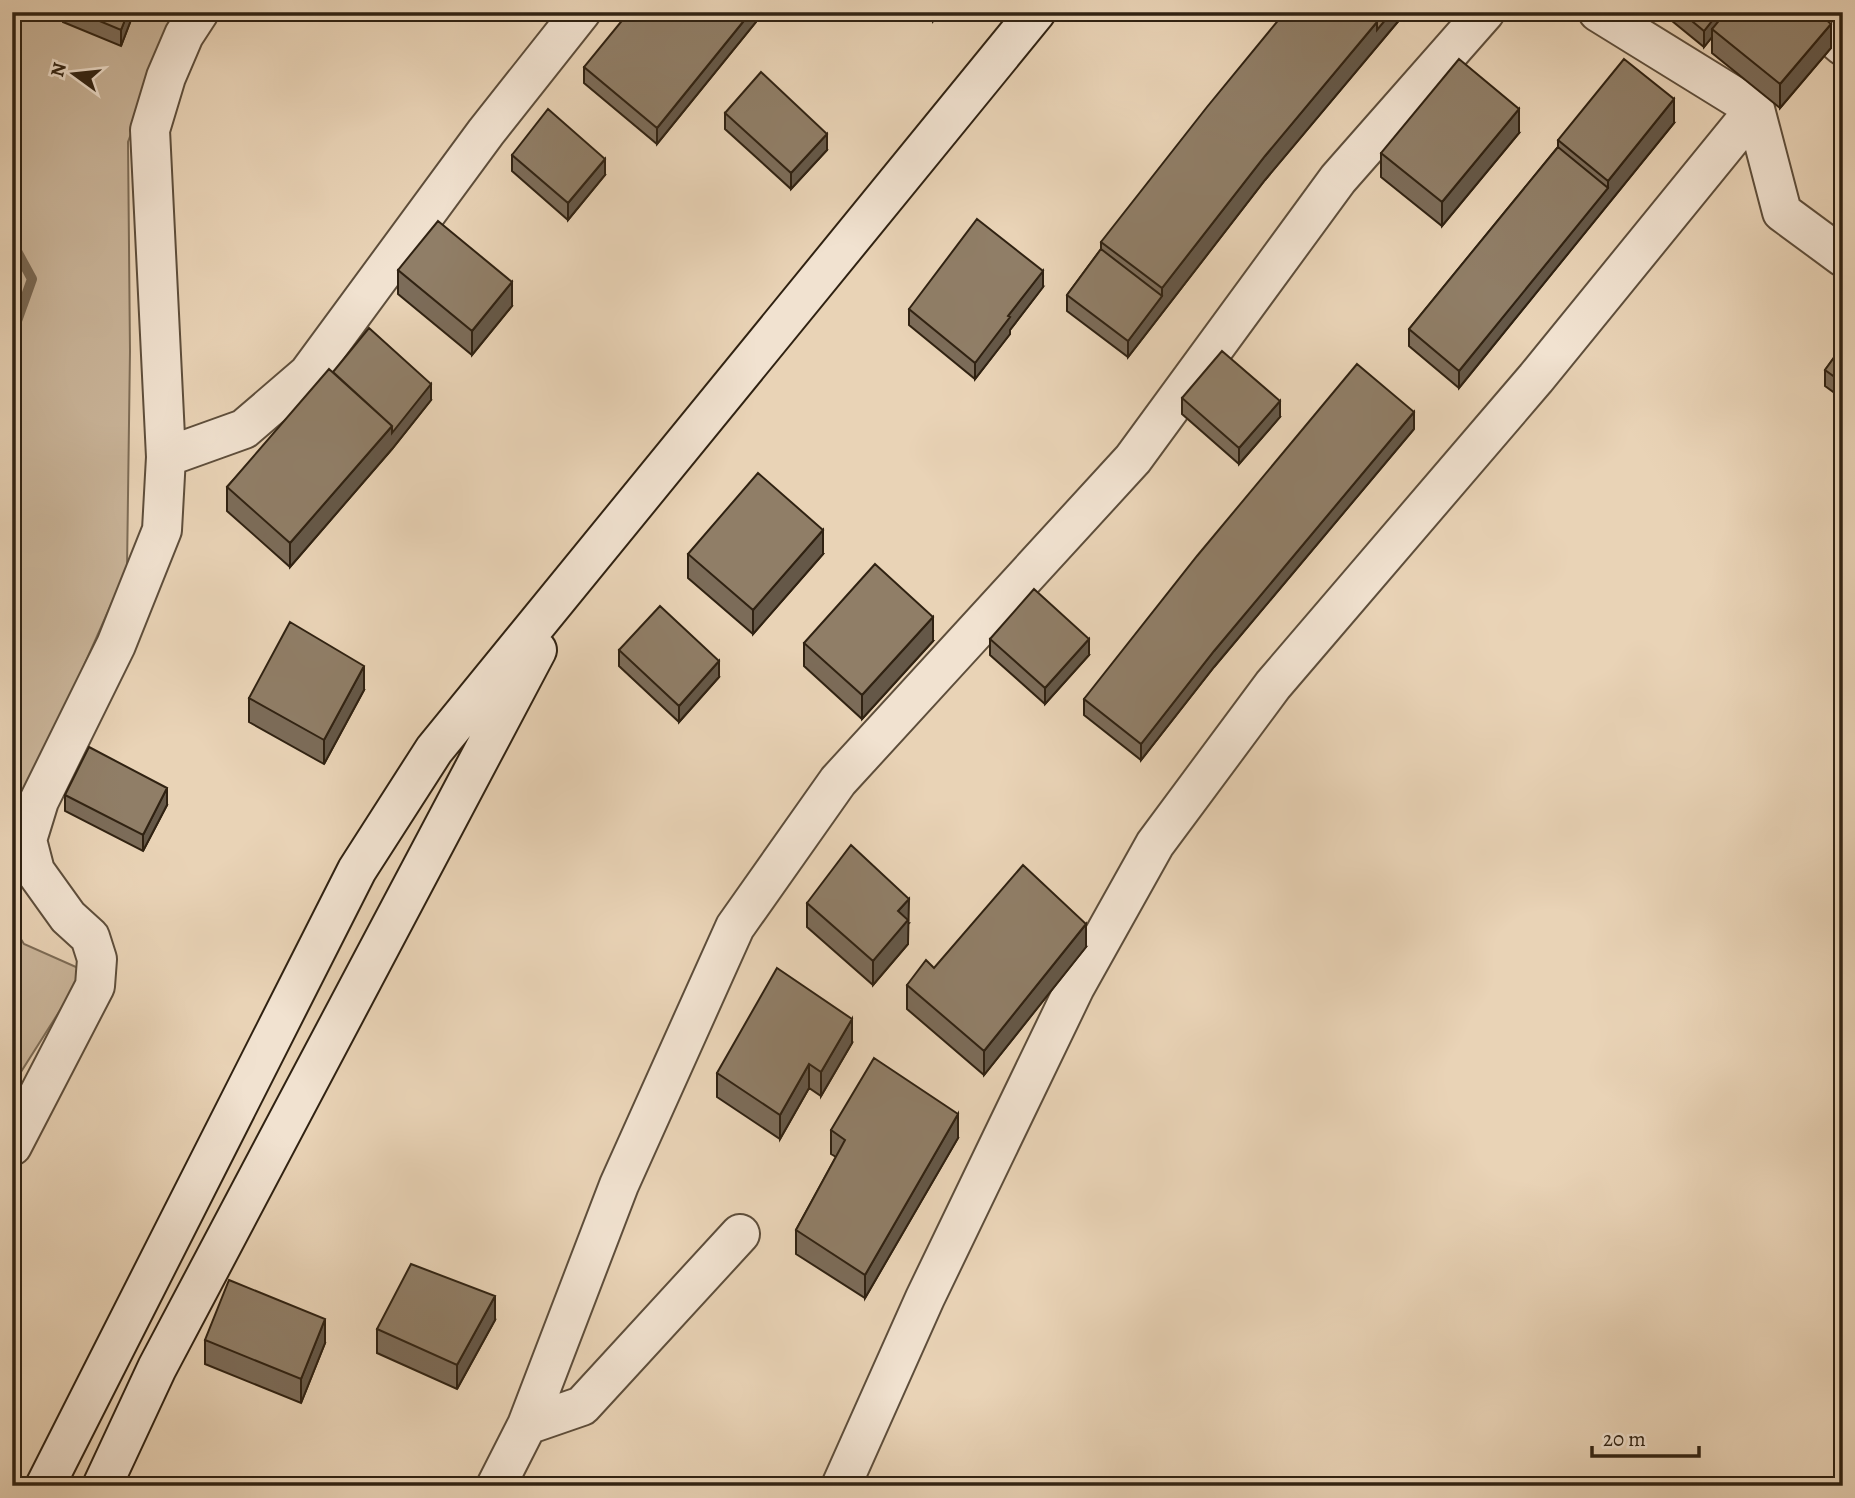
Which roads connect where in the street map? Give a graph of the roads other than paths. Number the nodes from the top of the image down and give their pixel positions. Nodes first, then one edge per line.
1 (199, 12) edge
2 (581, 12) edge
3 (1036, 12) edge
4 (1485, 12) edge
5 (1598, 12) edge
6 (1803, 12) edge
7 (1843, 46) edge
8 (1755, 109) junction
9 (1843, 257) edge
10 (166, 457) junction
11 (575, 576) junction
12 (12, 1146) edge
13 (740, 1234) dead end
14 (527, 1425) junction
15 (45, 1486) edge
16 (102, 1486) edge
17 (496, 1486) edge
18 (841, 1486) edge

1 - 10 street
2 - 10 street
3 - 11 street
4 - 14 street
5 - 8 street
6 - 7 street
8 - 9 street
8 - 18 street
10 - 12 street
11 - 15 street
11 - 16 street
13 - 14 street
14 - 17 street

